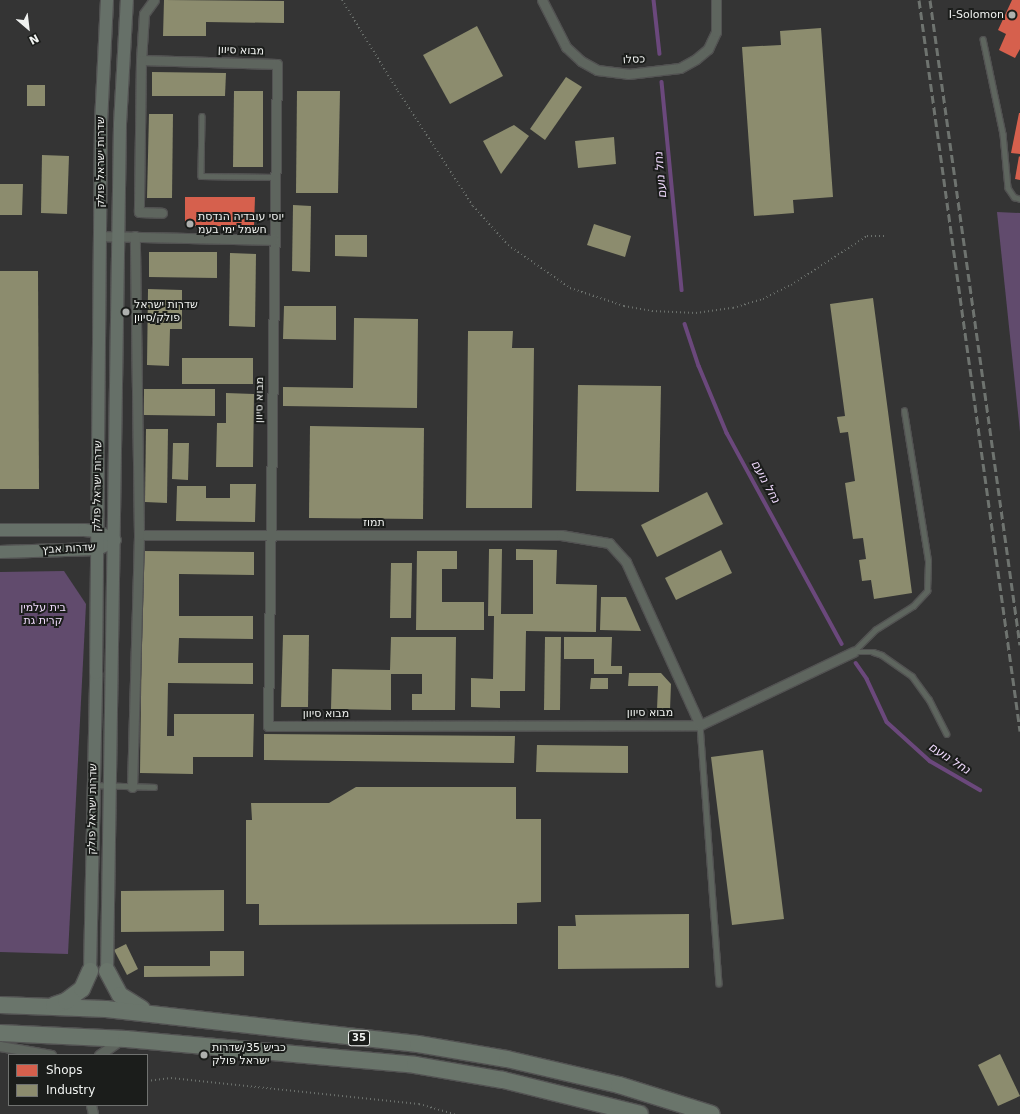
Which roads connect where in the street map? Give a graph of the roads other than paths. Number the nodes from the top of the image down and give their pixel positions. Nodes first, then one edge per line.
1 (101, 0) edge
2 (107, 0) edge
3 (127, 0) edge
4 (154, 0) edge
5 (542, 0) edge
6 (716, 0) edge
7 (106, 15) junction
8 (983, 39) dead end
9 (141, 60) junction
10 (202, 116) dead end
11 (275, 177) junction
12 (1020, 199) edge
13 (162, 213) dead end
14 (101, 236) junction
15 (119, 236) junction
16 (135, 236) junction
17 (274, 240) junction
18 (904, 411) dead end
19 (0, 530) edge
20 (97, 531) junction
21 (139, 535) junction
22 (270, 535) junction
23 (115, 540) junction
24 (84, 550) junction
25 (98, 550) junction
26 (0, 552) edge
27 (97, 566) junction
28 (853, 652) junction
29 (700, 725) junction
30 (947, 734) dead end
31 (94, 786) junction
32 (110, 786) junction
33 (132, 787) junction
34 (154, 787) dead end
35 (90, 971) joint
36 (107, 971) joint
37 (719, 983) dead end
38 (0, 1005) edge
39 (48, 1007) junction
40 (149, 1013) junction
41 (0, 1033) edge
42 (126, 1039) junction
43 (0, 1046) edge
44 (45, 1054) edge
45 (99, 1054) edge
46 (640, 1114) edge
47 (712, 1114) edge

1 - 7 street
2 - 7 street, שדרות ישראל פולק
3 - 15 street, שדרות ישראל פולק
4 - 9 street
5 - 6 street, כסלו
7 - 14 street, שדרות ישראל פולק
8 - 12 lane
9 - 11 street, מבוא סיוון
9 - 13 street
10 - 11 lane
11 - 17 street, מבוא סיוון
14 - 15 street
14 - 20 street, שדרות ישראל פולק
15 - 16 street
15 - 23 street, שדרות ישראל פולק
16 - 17 street
16 - 21 street
17 - 22 street, מבוא סיוון
18 - 28 lane
19 - 20 street, שדרות אבץ
20 - 23 street, שדרות אבץ
20 - 25 street, שדרות ישראל פולק
21 - 22 street, תמוז
21 - 33 street
22 - 29 street, תמוז
22 - 29 street, מבוא סיוון
23 - 25 street, שדרות אבץ
23 - 32 street, שדרות ישראל פולק
24 - 25 street, שדרות אבץ
24 - 26 street, שדרות אבץ
24 - 27 street
25 - 27 street, שדרות ישראל פולק
27 - 31 street, שדרות ישראל פולק
28 - 29 street, מבוא סיוון
28 - 30 lane
29 - 37 lane
31 - 32 lane
31 - 35 street, שדרות ישראל פולק
32 - 33 lane
32 - 36 street, שדרות ישראל פולק
33 - 34 lane
35 - 39 highway
36 - 40 highway
38 - 39 highway, 35
39 - 40 highway, 35
40 - 47 highway, 35
41 - 42 highway, 35
42 - 45 street
42 - 46 highway, 35
43 - 44 street

